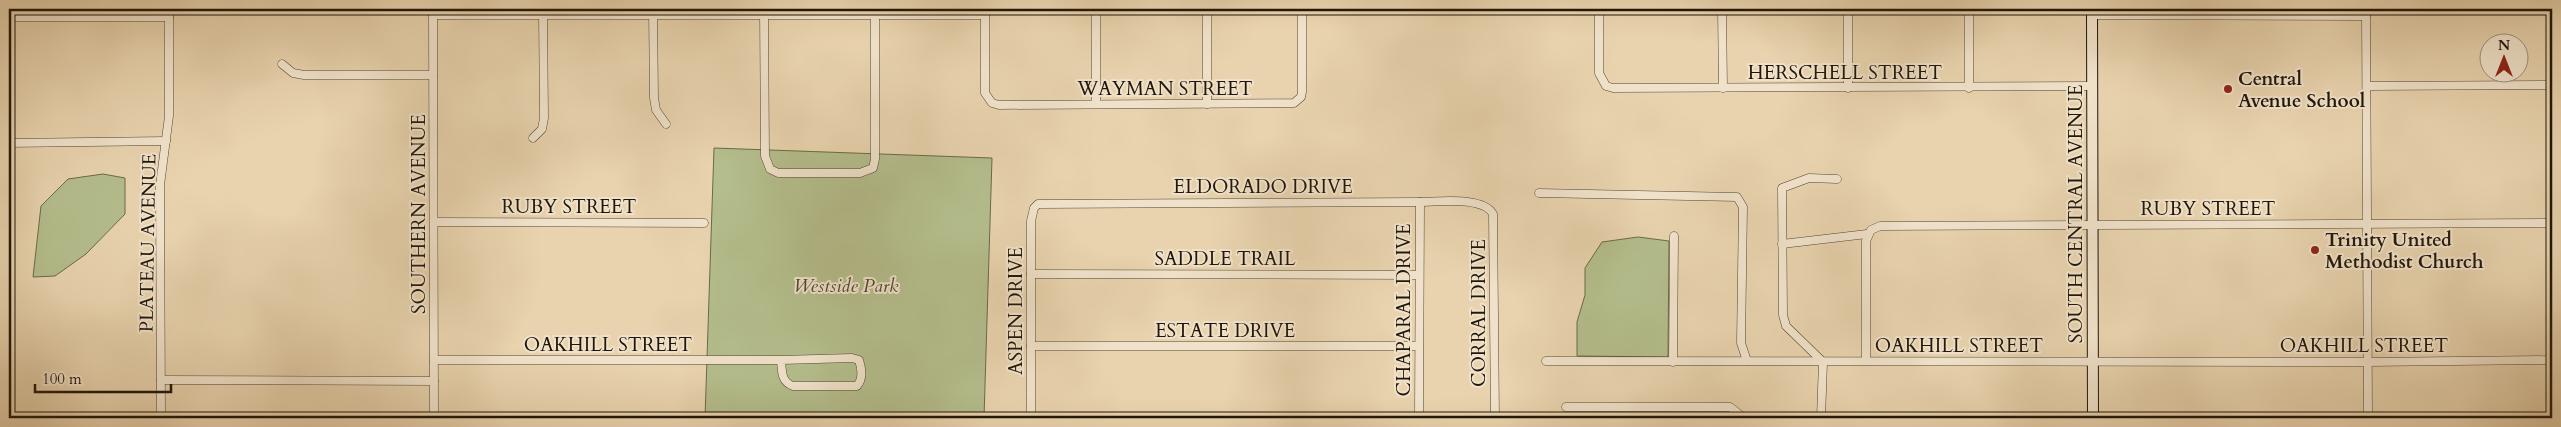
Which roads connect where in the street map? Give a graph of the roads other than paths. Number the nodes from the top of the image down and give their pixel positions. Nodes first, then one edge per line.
1 (1096, 9) edge
2 (1207, 9) edge
3 (1302, 9) edge
4 (1599, 9) edge
5 (1722, 9) edge
6 (1848, 9) edge
7 (1969, 9) edge
8 (543, 11) edge
9 (433, 12) edge
10 (654, 12) edge
11 (764, 12) edge
12 (875, 12) edge
13 (985, 12) edge
14 (2092, 12) edge
15 (2366, 12) edge
16 (168, 13) edge
17 (9, 17) edge
18 (282, 64) dead end
19 (433, 74) junction
20 (2552, 85) edge
21 (2092, 86) junction
22 (2367, 86) junction
23 (1723, 88) junction
24 (1848, 88) junction
25 (1969, 88) junction
26 (1096, 104) junction
27 (1207, 104) junction
28 (666, 124) dead end
29 (533, 138) dead end
30 (166, 141) junction
31 (9, 143) edge
32 (1837, 179) dead end
33 (1539, 193) dead end
34 (1420, 202) junction
35 (1036, 206) joint
36 (1490, 208) joint
37 (434, 222) junction
38 (704, 223) dead end
39 (2552, 223) edge
40 (2092, 224) junction
41 (2367, 225) junction
42 (1867, 234) junction
43 (1674, 236) dead end
44 (1782, 244) junction
45 (1032, 274) junction
46 (1419, 275) junction
47 (1031, 346) junction
48 (1419, 346) junction
49 (434, 360) junction
50 (781, 360) junction
51 (2552, 360) edge
52 (1546, 361) dead end
53 (1747, 361) junction
54 (1866, 361) junction
55 (1673, 362) junction
56 (1823, 362) junction
57 (2093, 362) junction
58 (2368, 362) junction
59 (161, 380) junction
60 (434, 381) junction
61 (1566, 407) dead end
62 (161, 418) edge
63 (434, 418) edge
64 (1031, 418) edge
65 (1130, 418) edge
66 (1180, 418) edge
67 (1255, 418) edge
68 (1420, 418) edge
69 (1495, 418) edge
70 (1744, 418) edge
71 (1821, 418) edge
72 (2093, 418) edge
73 (2368, 418) edge

1 - 26 street
2 - 27 street
3 - 27 street, WAYMAN STREET
4 - 23 street, HERSCHELL STREET
5 - 23 street
6 - 24 street
7 - 25 street
8 - 9 street
8 - 10 street
8 - 29 street
9 - 19 street, SOUTHERN AVENUE
10 - 11 street
10 - 28 street
11 - 12 street
11 - 12 street
12 - 13 street
13 - 26 street, WAYMAN STREET
14 - 15 street
14 - 21 street, SOUTH CENTRAL AVENUE
15 - 22 street
16 - 17 street
16 - 30 street, PLATEAU AVENUE
18 - 19 street
19 - 37 street, SOUTHERN AVENUE
20 - 22 street
21 - 25 street, HERSCHELL STREET
21 - 40 street, SOUTH CENTRAL AVENUE
22 - 41 street
23 - 24 street, HERSCHELL STREET
24 - 25 street, HERSCHELL STREET
26 - 27 street, WAYMAN STREET
30 - 31 street
30 - 59 street, PLATEAU AVENUE
32 - 44 street
33 - 53 street
34 - 35 street, ELDORADO DRIVE
34 - 36 street, ELDORADO DRIVE
34 - 46 street, CHAPARAL DRIVE
35 - 45 street, ASPEN DRIVE
36 - 69 street, CORRAL DRIVE
37 - 38 street, RUBY STREET
37 - 49 street, SOUTHERN AVENUE
39 - 41 street, RUBY STREET
40 - 41 street, RUBY STREET
40 - 42 street, RUBY STREET
40 - 57 street, SOUTH CENTRAL AVENUE
41 - 58 street
42 - 44 street, RUBY STREET
42 - 54 street
43 - 55 street
44 - 56 street
45 - 46 street, SADDLE TRAIL
45 - 47 street, ASPEN DRIVE
46 - 48 street, CHAPARAL DRIVE
47 - 48 street, ESTATE DRIVE
47 - 64 street, ASPEN DRIVE
48 - 68 street, CHAPARAL DRIVE
49 - 50 street, OAKHILL STREET
49 - 60 street, SOUTHERN AVENUE
50 - 50 street, OAKHILL STREET
51 - 58 street, OAKHILL STREET
52 - 55 street, OAKHILL STREET
53 - 55 street, OAKHILL STREET
53 - 56 street, OAKHILL STREET
54 - 56 street, OAKHILL STREET
54 - 57 street, OAKHILL STREET
56 - 71 street
57 - 58 street, OAKHILL STREET
57 - 72 street, SOUTH CENTRAL AVENUE
58 - 73 street
59 - 60 street
59 - 62 street, PLATEAU AVENUE
60 - 63 street, SOUTHERN AVENUE
61 - 70 street
65 - 66 street
66 - 67 street

